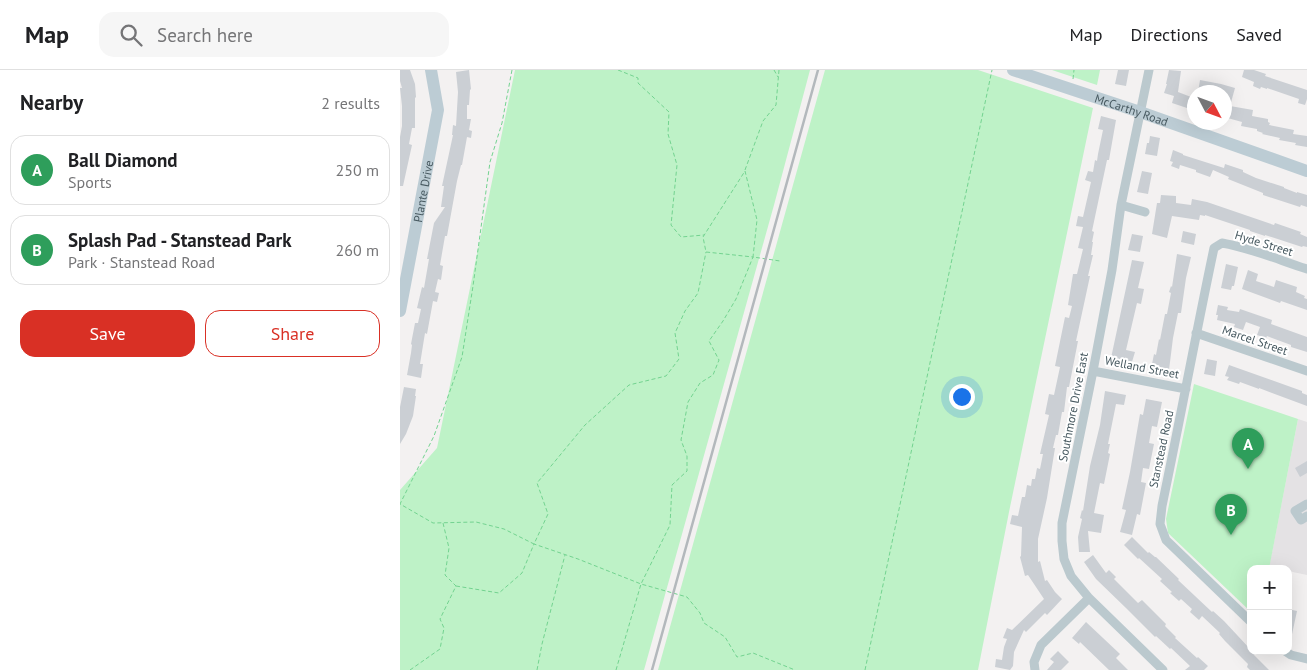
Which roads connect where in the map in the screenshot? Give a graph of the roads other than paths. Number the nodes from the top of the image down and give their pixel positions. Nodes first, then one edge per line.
1 (431, 70) edge
2 (1013, 70) edge
3 (1149, 70) edge
4 (1140, 112) junction
5 (1307, 171) edge
6 (1121, 205) junction
7 (1145, 212) dead end
8 (1214, 248) joint
9 (1307, 269) edge
10 (400, 311) edge
11 (1196, 333) junction
12 (1093, 371) junction
13 (1307, 371) edge
14 (1186, 389) junction
15 (1307, 504) edge
16 (1307, 516) edge
17 (1089, 598) junction
18 (1247, 618) edge
19 (1291, 655) edge
20 (1307, 659) edge
21 (1036, 670) edge
22 (1163, 670) edge

1 - 10 street, Plante Drive
2 - 4 street, McCarthy Road
3 - 4 street, Southmore Drive East
4 - 5 street, McCarthy Road
4 - 6 street, Southmore Drive East
6 - 7 street
6 - 12 street, Southmore Drive East
8 - 9 street, Hyde Street
8 - 11 street, Stanstead Road
11 - 13 street, Marcel Street
11 - 14 street, Stanstead Road
12 - 14 street, Welland Street
12 - 17 street, Southmore Drive East
14 - 18 street, Stanstead Road
15 - 16 street
17 - 21 street
17 - 22 street, Southmore Drive East
19 - 20 street

